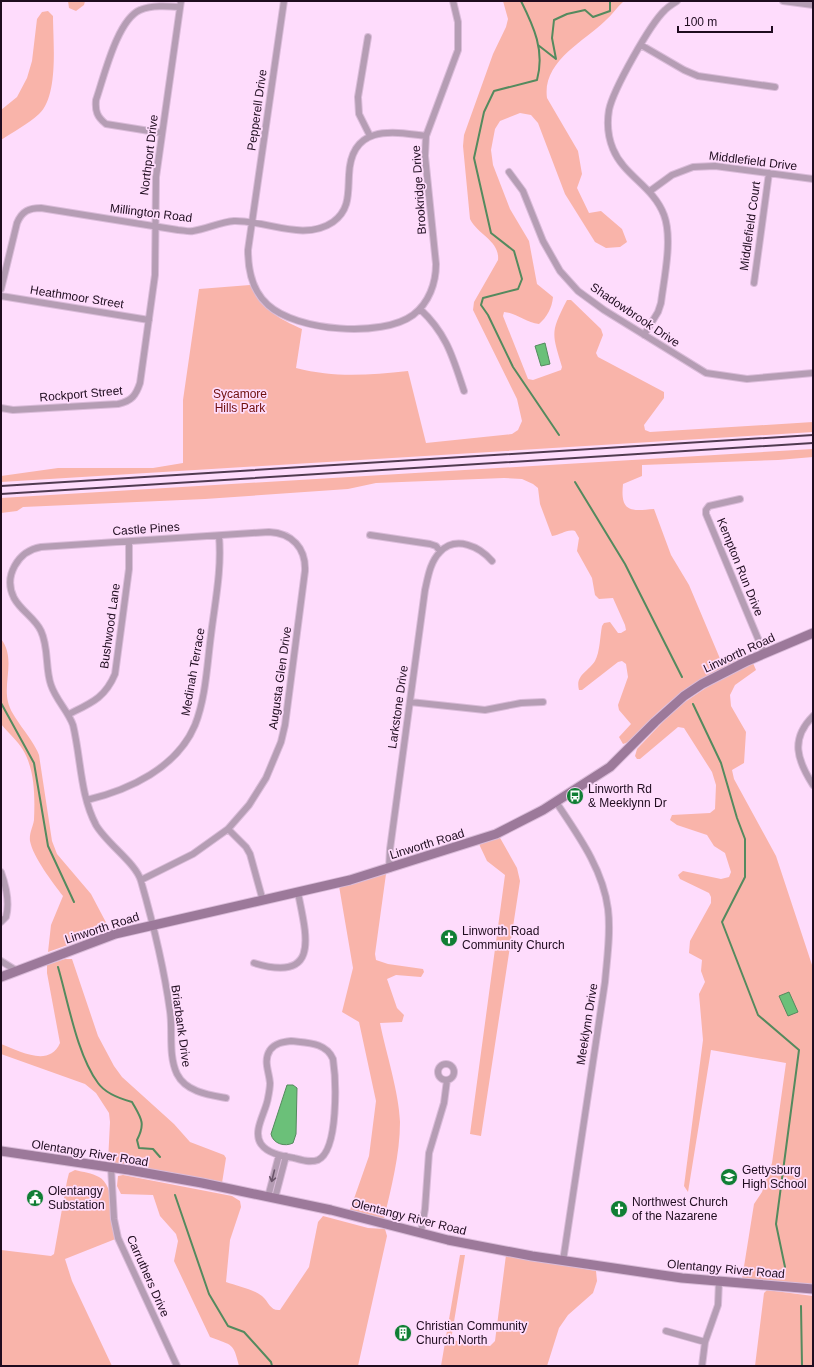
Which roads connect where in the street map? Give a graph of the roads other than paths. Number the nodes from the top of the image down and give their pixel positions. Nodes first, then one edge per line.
1 (284, 1) edge
2 (453, 1) edge
3 (677, 1) edge
4 (783, 1) edge
5 (180, 4) edge
6 (813, 5) edge
7 (368, 37) dead end
8 (641, 45) junction
9 (775, 87) dead end
10 (162, 133) junction
11 (370, 136) junction
12 (426, 136) junction
13 (509, 172) dead end
14 (769, 173) junction
15 (813, 179) edge
16 (650, 191) junction
17 (253, 223) junction
18 (155, 226) junction
19 (754, 283) dead end
20 (1, 289) edge
21 (1, 296) edge
22 (420, 309) junction
23 (149, 320) junction
24 (644, 335) junction
25 (813, 374) edge
26 (140, 383) joint
27 (464, 391) dead end
28 (1, 408) edge
29 (740, 498) dead end
30 (219, 536) junction
31 (370, 536) dead end
32 (291, 538) joint
33 (129, 542) junction
34 (440, 551) junction
35 (492, 561) dead end
36 (813, 633) edge
37 (764, 654) junction
38 (410, 702) junction
39 (543, 702) dead end
40 (69, 714) junction
41 (813, 716) edge
42 (813, 785) edge
43 (87, 800) junction
44 (556, 802) junction
45 (228, 829) junction
46 (389, 869) junction
47 (1, 872) edge
48 (141, 880) junction
49 (298, 893) junction
50 (263, 901) junction
51 (1, 922) edge
52 (152, 925) junction
53 (1, 961) edge
54 (254, 963) dead end
55 (17, 972) junction
56 (1, 975) edge
57 (447, 1080) dead end
58 (226, 1098) dead end
59 (1, 1151) edge
60 (279, 1154) junction
61 (286, 1156) junction
62 (110, 1167) junction
63 (272, 1198) junction
64 (421, 1232) junction
65 (563, 1261) junction
66 (719, 1280) junction
67 (813, 1289) edge
68 (666, 1331) dead end
69 (705, 1342) junction
70 (177, 1366) edge
71 (702, 1366) edge

1 - 17 street, Pepperell Drive
2 - 12 street, Brookridge Drive
3 - 8 street
4 - 6 street
5 - 10 street, Northport Drive
5 - 10 street
7 - 11 street
8 - 9 street
8 - 16 street
10 - 18 street, Northport Drive
11 - 12 street
11 - 17 street, Millington Road
12 - 22 street, Brookridge Drive
13 - 24 street, Shadowbrook Drive
14 - 15 street, Middlefield Drive
14 - 16 street, Middlefield Drive
14 - 19 street, Middlefield Court
16 - 24 street
17 - 18 street, Millington Road
17 - 22 street, Pepperell Drive
18 - 20 street, Millington Road
18 - 23 street, Northport Drive
21 - 23 street, Heathmoor Street
22 - 27 street
23 - 26 street, Northport Drive
24 - 25 street, Shadowbrook Drive
26 - 28 street, Rockport Street
29 - 37 street, Kempton Run Drive
30 - 32 street, Castle Pines
30 - 33 street, Castle Pines
30 - 43 street, Medinah Terrace
31 - 34 street
32 - 45 street, Augusta Glen Drive
33 - 40 street, Bushwood Lane
33 - 40 street, Castle Pines
34 - 35 street
34 - 38 street, Larkstone Drive
36 - 37 main road, Linworth Road
37 - 44 main road, Linworth Road
38 - 39 street
38 - 46 street, Larkstone Drive
40 - 43 street
41 - 42 street
43 - 48 street
44 - 46 main road, Linworth Road
44 - 65 street, Meeklynn Drive
45 - 48 street, Augusta Glen Drive
45 - 50 street
46 - 49 main road, Linworth Road
47 - 51 street
48 - 52 street, Briarbank Drive
49 - 50 main road, Linworth Road
49 - 54 street
50 - 52 main road, Linworth Road
52 - 55 main road, Linworth Road
52 - 58 street, Briarbank Drive
53 - 55 street
55 - 56 main road, Linworth Road
57 - 64 street
59 - 62 main road, Olentangy River Road
60 - 61 street
60 - 61 street
60 -> 63 street
61 - 63 street
62 - 63 main road, Olentangy River Road
62 - 70 street, Carruthers Drive
63 - 64 main road, Olentangy River Road
64 - 65 main road, Olentangy River Road
65 - 66 main road, Olentangy River Road
66 - 67 main road, Olentangy River Road
66 - 69 street
68 - 69 street
69 - 71 street

